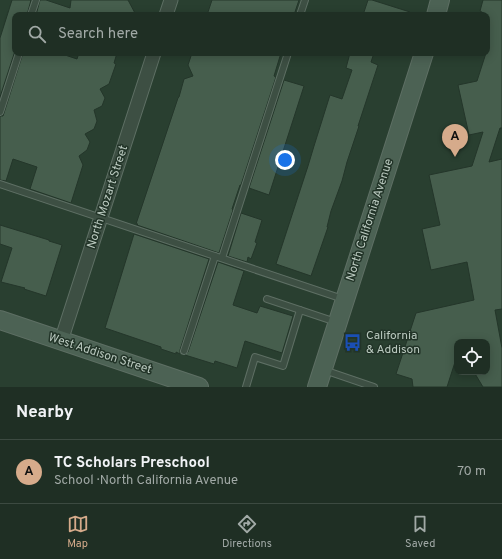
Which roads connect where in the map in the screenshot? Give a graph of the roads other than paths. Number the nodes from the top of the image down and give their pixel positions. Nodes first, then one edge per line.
1 (36, 0) edge
2 (171, 0) edge
3 (305, 0) edge
4 (440, 0) edge
5 (32, 12) edge
6 (167, 12) edge
7 (301, 12) edge
8 (437, 12) edge
9 (18, 56) edge
10 (153, 56) edge
11 (287, 56) edge
12 (423, 56) edge
13 (0, 112) edge
14 (0, 184) edge
15 (102, 218) junction
16 (218, 257) junction
17 (267, 299) dead end
18 (345, 300) junction
19 (300, 310) junction
20 (0, 320) edge
21 (337, 323) junction
22 (61, 341) junction
23 (184, 351) dead end
24 (322, 370) junction
25 (199, 387) edge
26 (246, 387) edge
27 (317, 387) edge
28 (374, 387) edge

1 - 5 lane
2 - 6 street
3 - 7 lane
4 - 8 street
9 - 13 lane
10 - 15 street, North Mozart Street
11 - 16 lane
12 - 18 street, North California Avenue
14 - 15 lane
15 - 16 lane
15 - 22 street, North Mozart Street
16 - 18 lane
16 - 23 lane
17 - 19 lane
18 - 21 street, North California Avenue
19 - 21 lane
19 - 26 lane
20 - 22 street, West Addison Street
21 - 24 street, North California Avenue
22 - 25 street, West Addison Street
24 - 27 street, North California Avenue
24 - 28 lane

